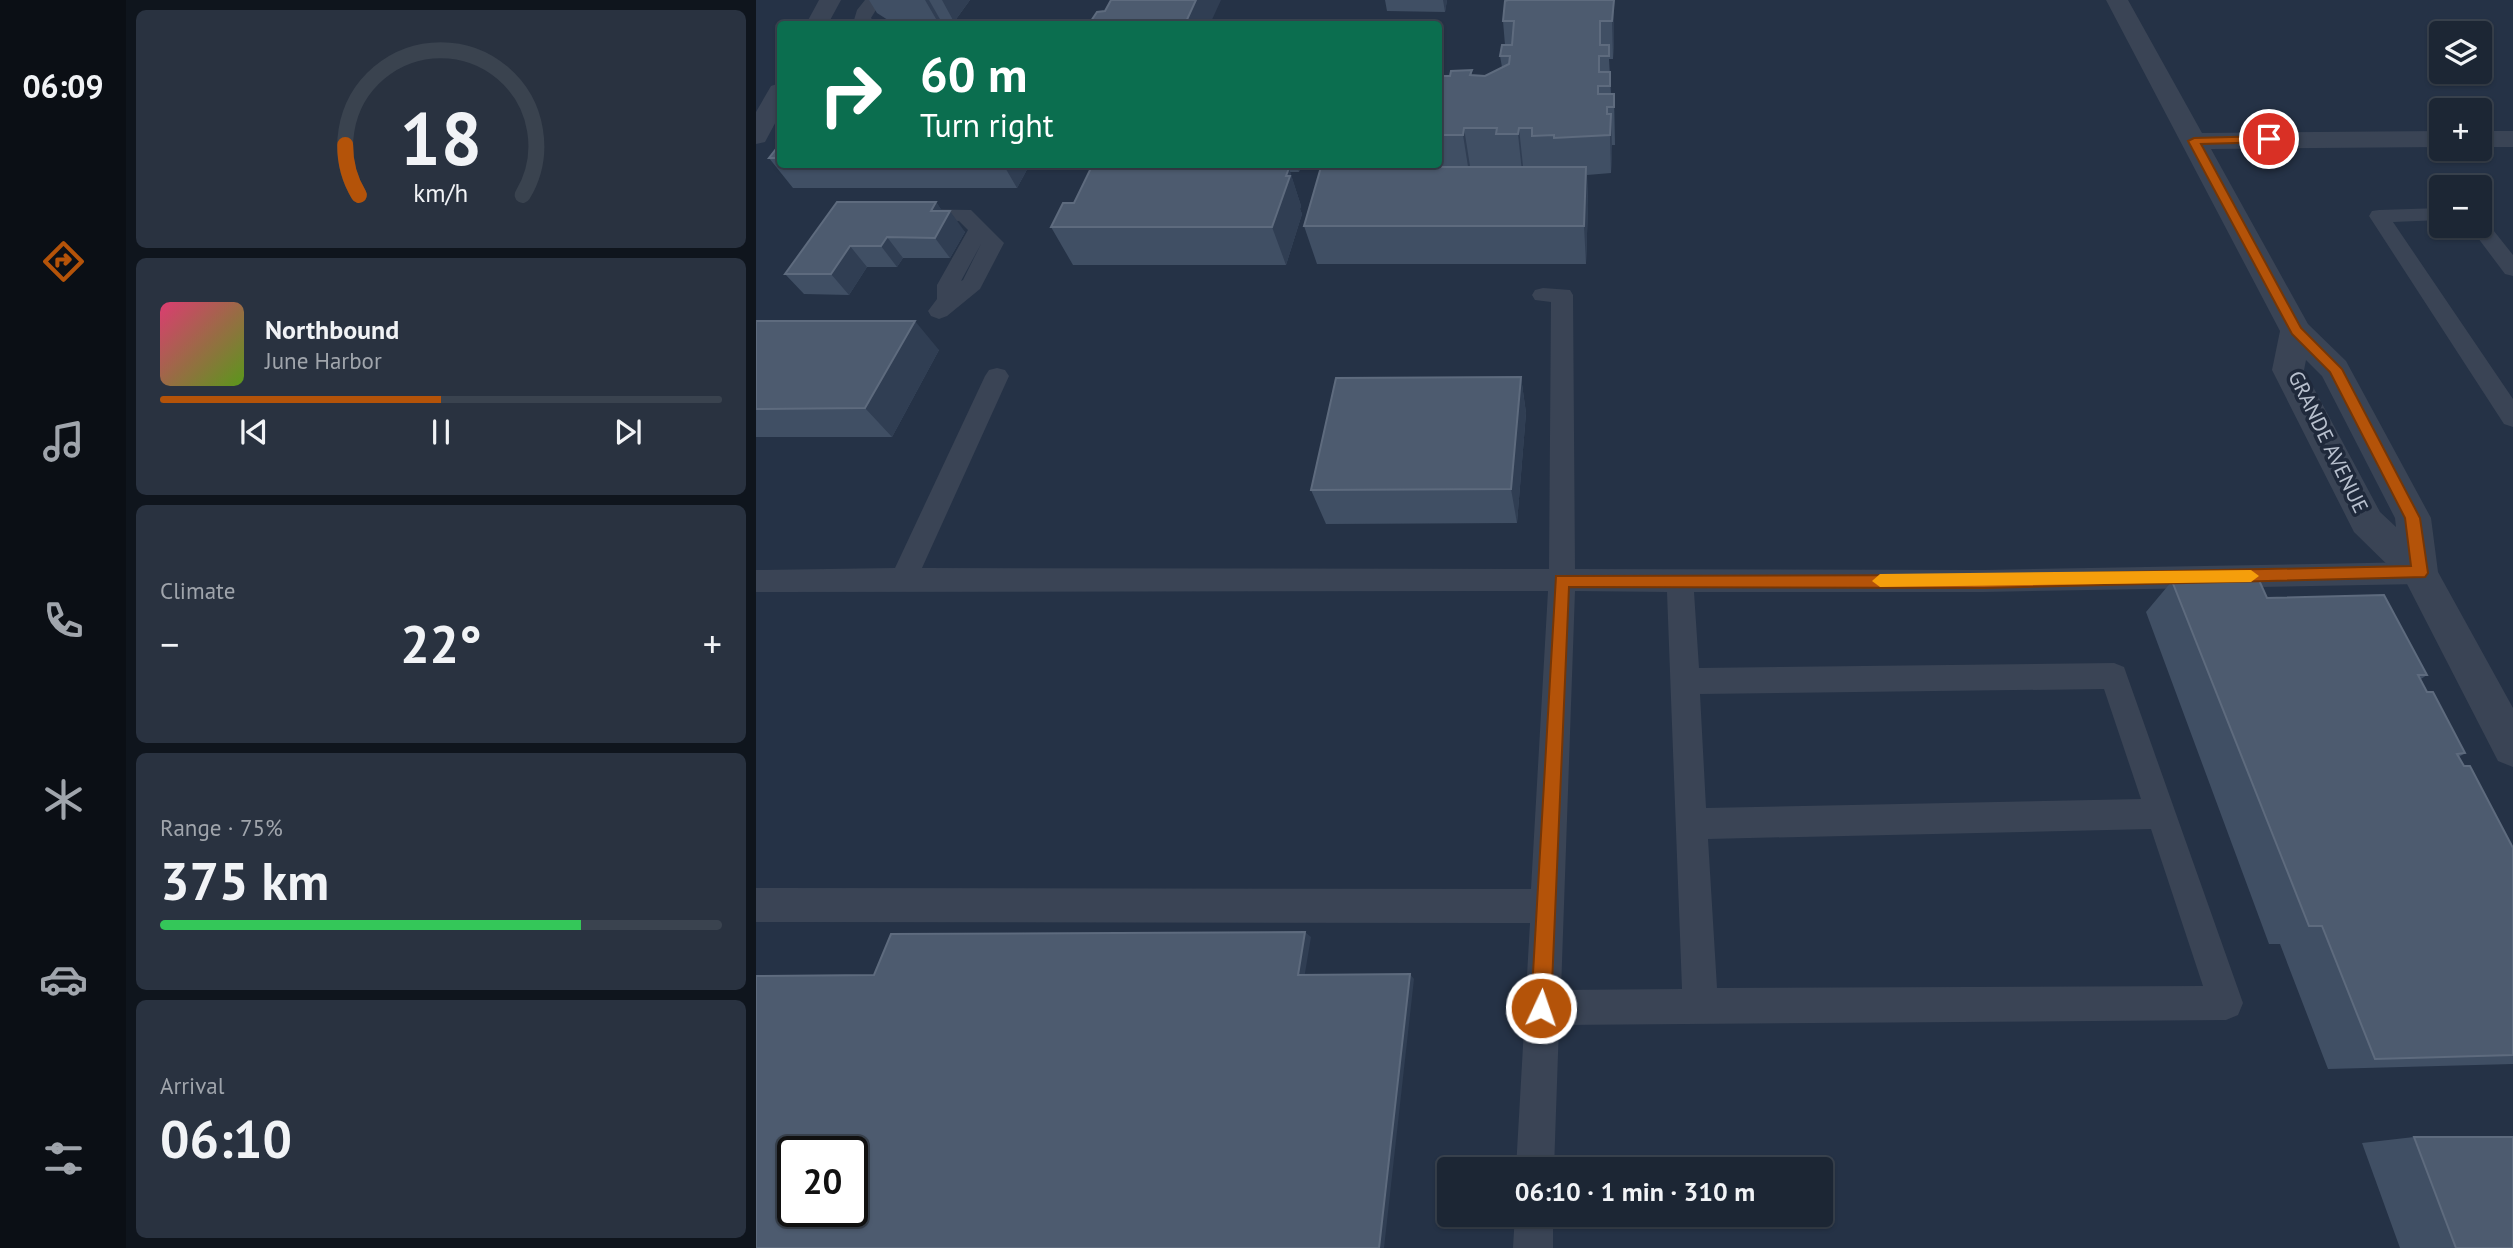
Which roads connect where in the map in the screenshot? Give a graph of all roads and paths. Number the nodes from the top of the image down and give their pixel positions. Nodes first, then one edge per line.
1 (830, 0) edge
2 (874, 0) edge
3 (2117, 0) edge
4 (819, 21) edge
5 (864, 21) edge
6 (777, 98) edge
7 (756, 136) edge
8 (2429, 139) edge
9 (2492, 139) edge
10 (2513, 139) edge
11 (2194, 141) junction
12 (2429, 214) edge
13 (896, 215) edge
14 (2488, 238) edge
15 (2513, 269) edge
16 (1543, 295) dead end
17 (944, 306) dead end
18 (997, 376) dead end
19 (2513, 418) edge
20 (2420, 573) junction
21 (904, 579) junction
22 (1562, 580) junction
23 (1680, 580) junction
24 (756, 581) edge
25 (1685, 681) junction
26 (2513, 748) edge
27 (2161, 814) junction
28 (1691, 824) junction
29 (756, 905) edge
30 (1547, 906) junction
31 (1700, 1006) junction
32 (1541, 1008) junction
33 (1535, 1157) edge
34 (1534, 1227) edge
35 (1533, 1248) edge

1 - 4 street
2 - 5 lane
3 - 11 street, GRANDE AVENUE
6 - 7 street
8 - 11 street
9 - 10 street
11 - 20 street, GRANDE AVENUE
12 - 19 lane
13 - 17 lane
14 - 15 lane
16 - 22 lane
18 - 21 lane
20 - 23 lane
20 - 26 street, GRANDE AVENUE
21 - 22 lane
21 - 24 lane
22 - 23 lane
22 - 30 lane
23 - 25 lane
25 - 27 lane
25 - 28 lane
27 - 28 lane
27 - 31 lane
28 - 31 lane
29 - 30 lane
30 - 32 lane
31 - 32 lane
32 - 33 lane
34 - 35 lane

